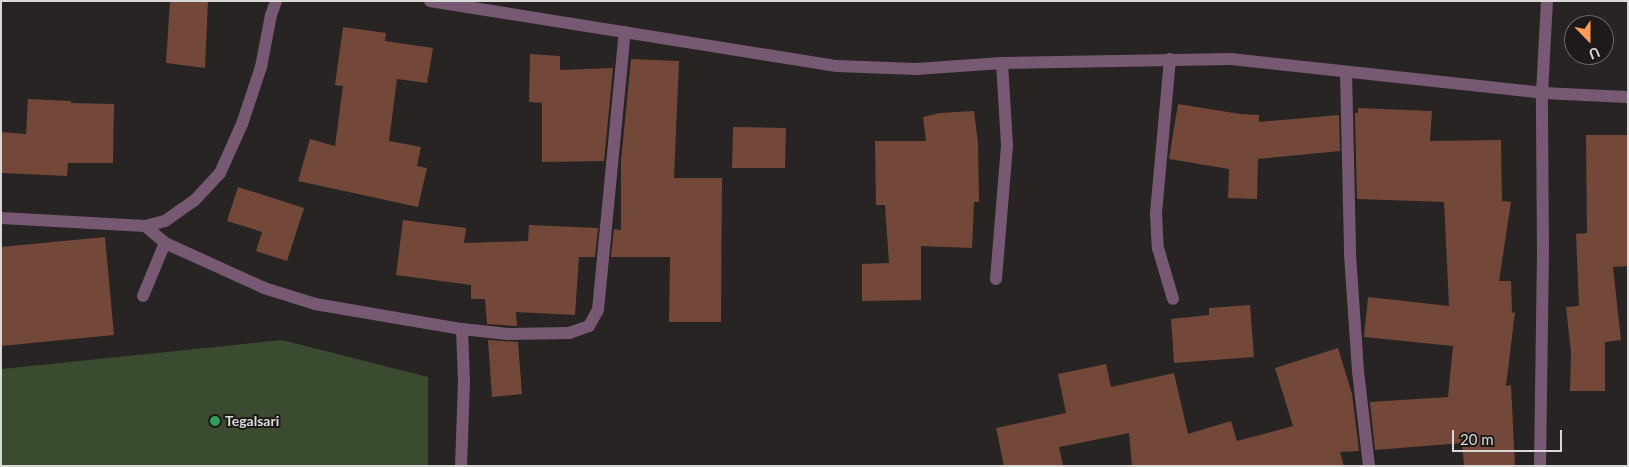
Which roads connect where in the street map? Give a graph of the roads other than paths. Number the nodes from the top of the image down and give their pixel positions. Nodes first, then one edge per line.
1 (276, 1) edge
2 (430, 1) edge
3 (1547, 1) edge
4 (625, 32) junction
5 (1170, 59) junction
6 (1002, 63) junction
7 (1346, 72) junction
8 (1542, 93) junction
9 (1628, 97) edge
10 (1, 218) edge
11 (145, 226) junction
12 (165, 243) junction
13 (996, 279) dead end
14 (143, 296) dead end
15 (1173, 299) dead end
16 (462, 329) junction
17 (461, 466) edge
18 (1369, 466) edge
19 (1540, 466) edge

1 - 11 street
2 - 4 street
3 - 8 street
4 - 6 street
4 - 16 street
5 - 6 street
5 - 7 street
5 - 15 street
6 - 13 street
7 - 8 street
7 - 18 street
8 - 9 street
8 - 19 street
10 - 11 street
11 - 12 street
12 - 14 street
12 - 16 street
16 - 17 street

